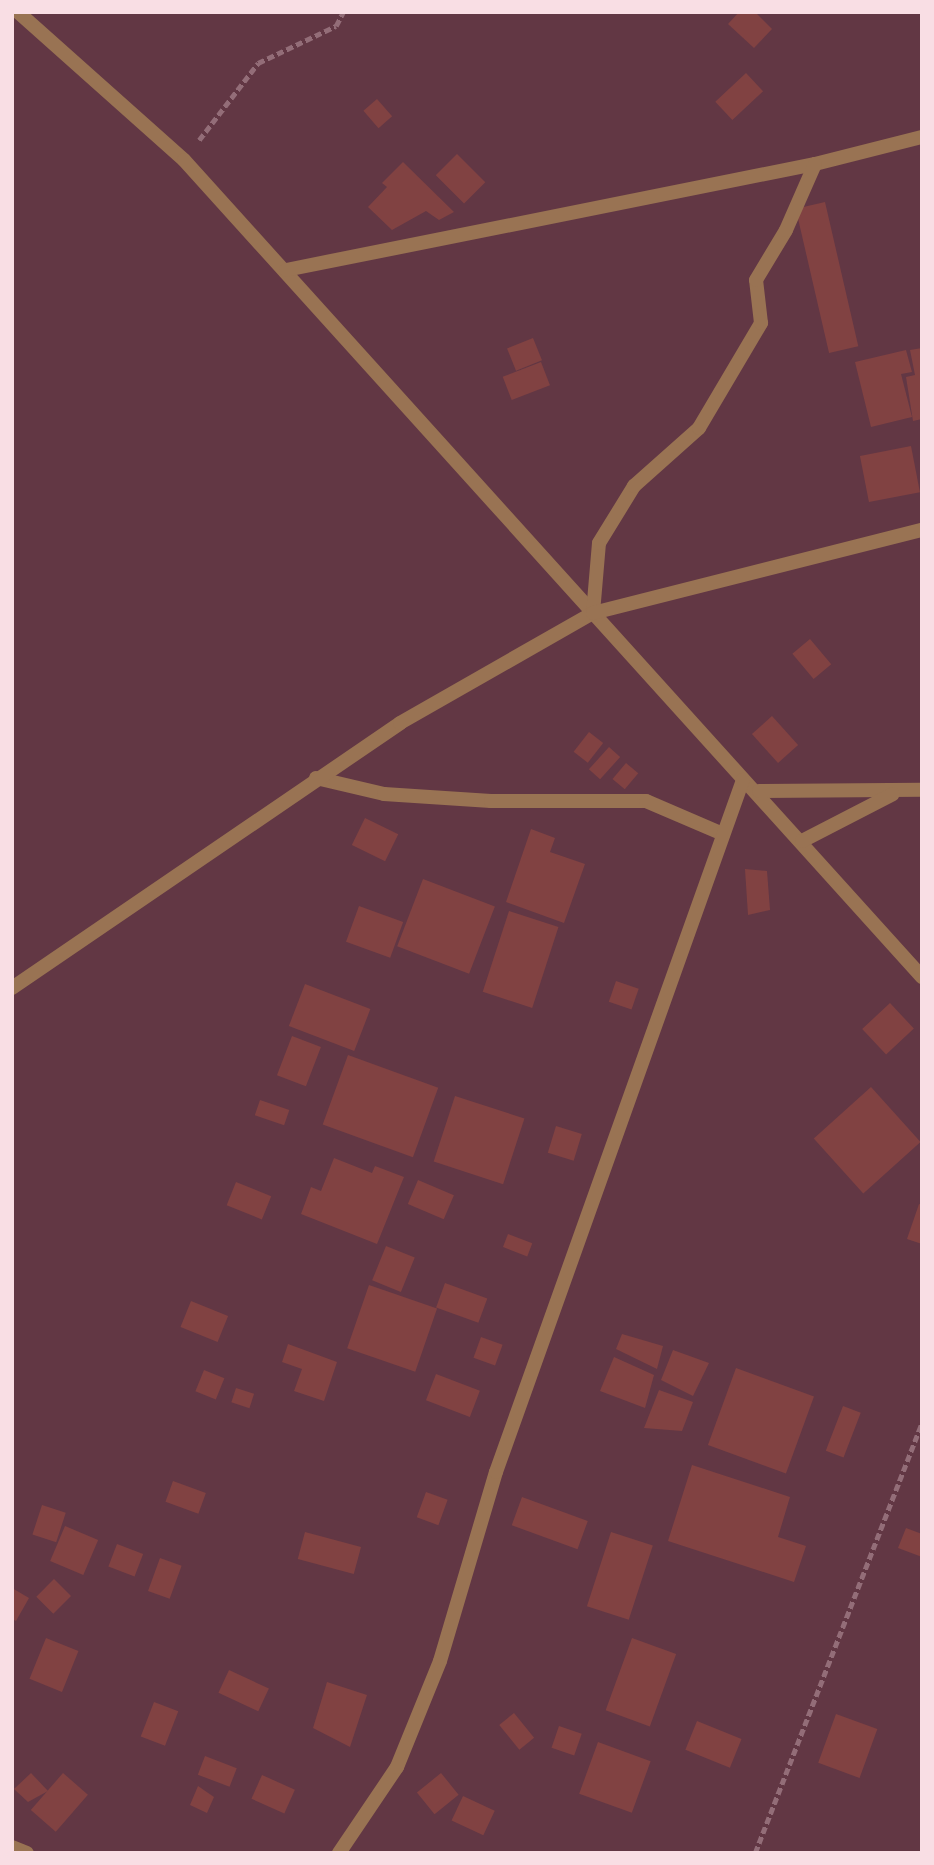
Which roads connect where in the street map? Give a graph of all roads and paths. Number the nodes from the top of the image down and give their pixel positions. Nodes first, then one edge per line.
1 (18, 12) edge
2 (343, 12) edge
3 (922, 137) edge
4 (184, 160) junction
5 (815, 164) junction
6 (286, 270) junction
7 (922, 530) edge
8 (593, 613) junction
9 (316, 778) junction
10 (743, 780) junction
11 (922, 790) edge
12 (897, 791) junction
13 (759, 792) junction
14 (723, 834) junction
15 (802, 841) junction
16 (922, 976) edge
17 (12, 988) edge
18 (922, 1422) edge
19 (12, 1846) edge
20 (27, 1853) edge
21 (340, 1853) edge
22 (755, 1853) edge

1 - 4 street
2 - 4 path
3 - 5 street
4 - 6 street
5 - 6 street
5 - 8 street
6 - 8 street
7 - 8 street
8 - 9 street
8 - 10 street
9 - 14 street
9 - 17 street
10 - 13 street
10 - 14 street
11 - 12 street
12 - 13 street
12 - 15 street
13 - 15 street
14 - 21 street
15 - 16 street
18 - 22 path
19 - 20 street

